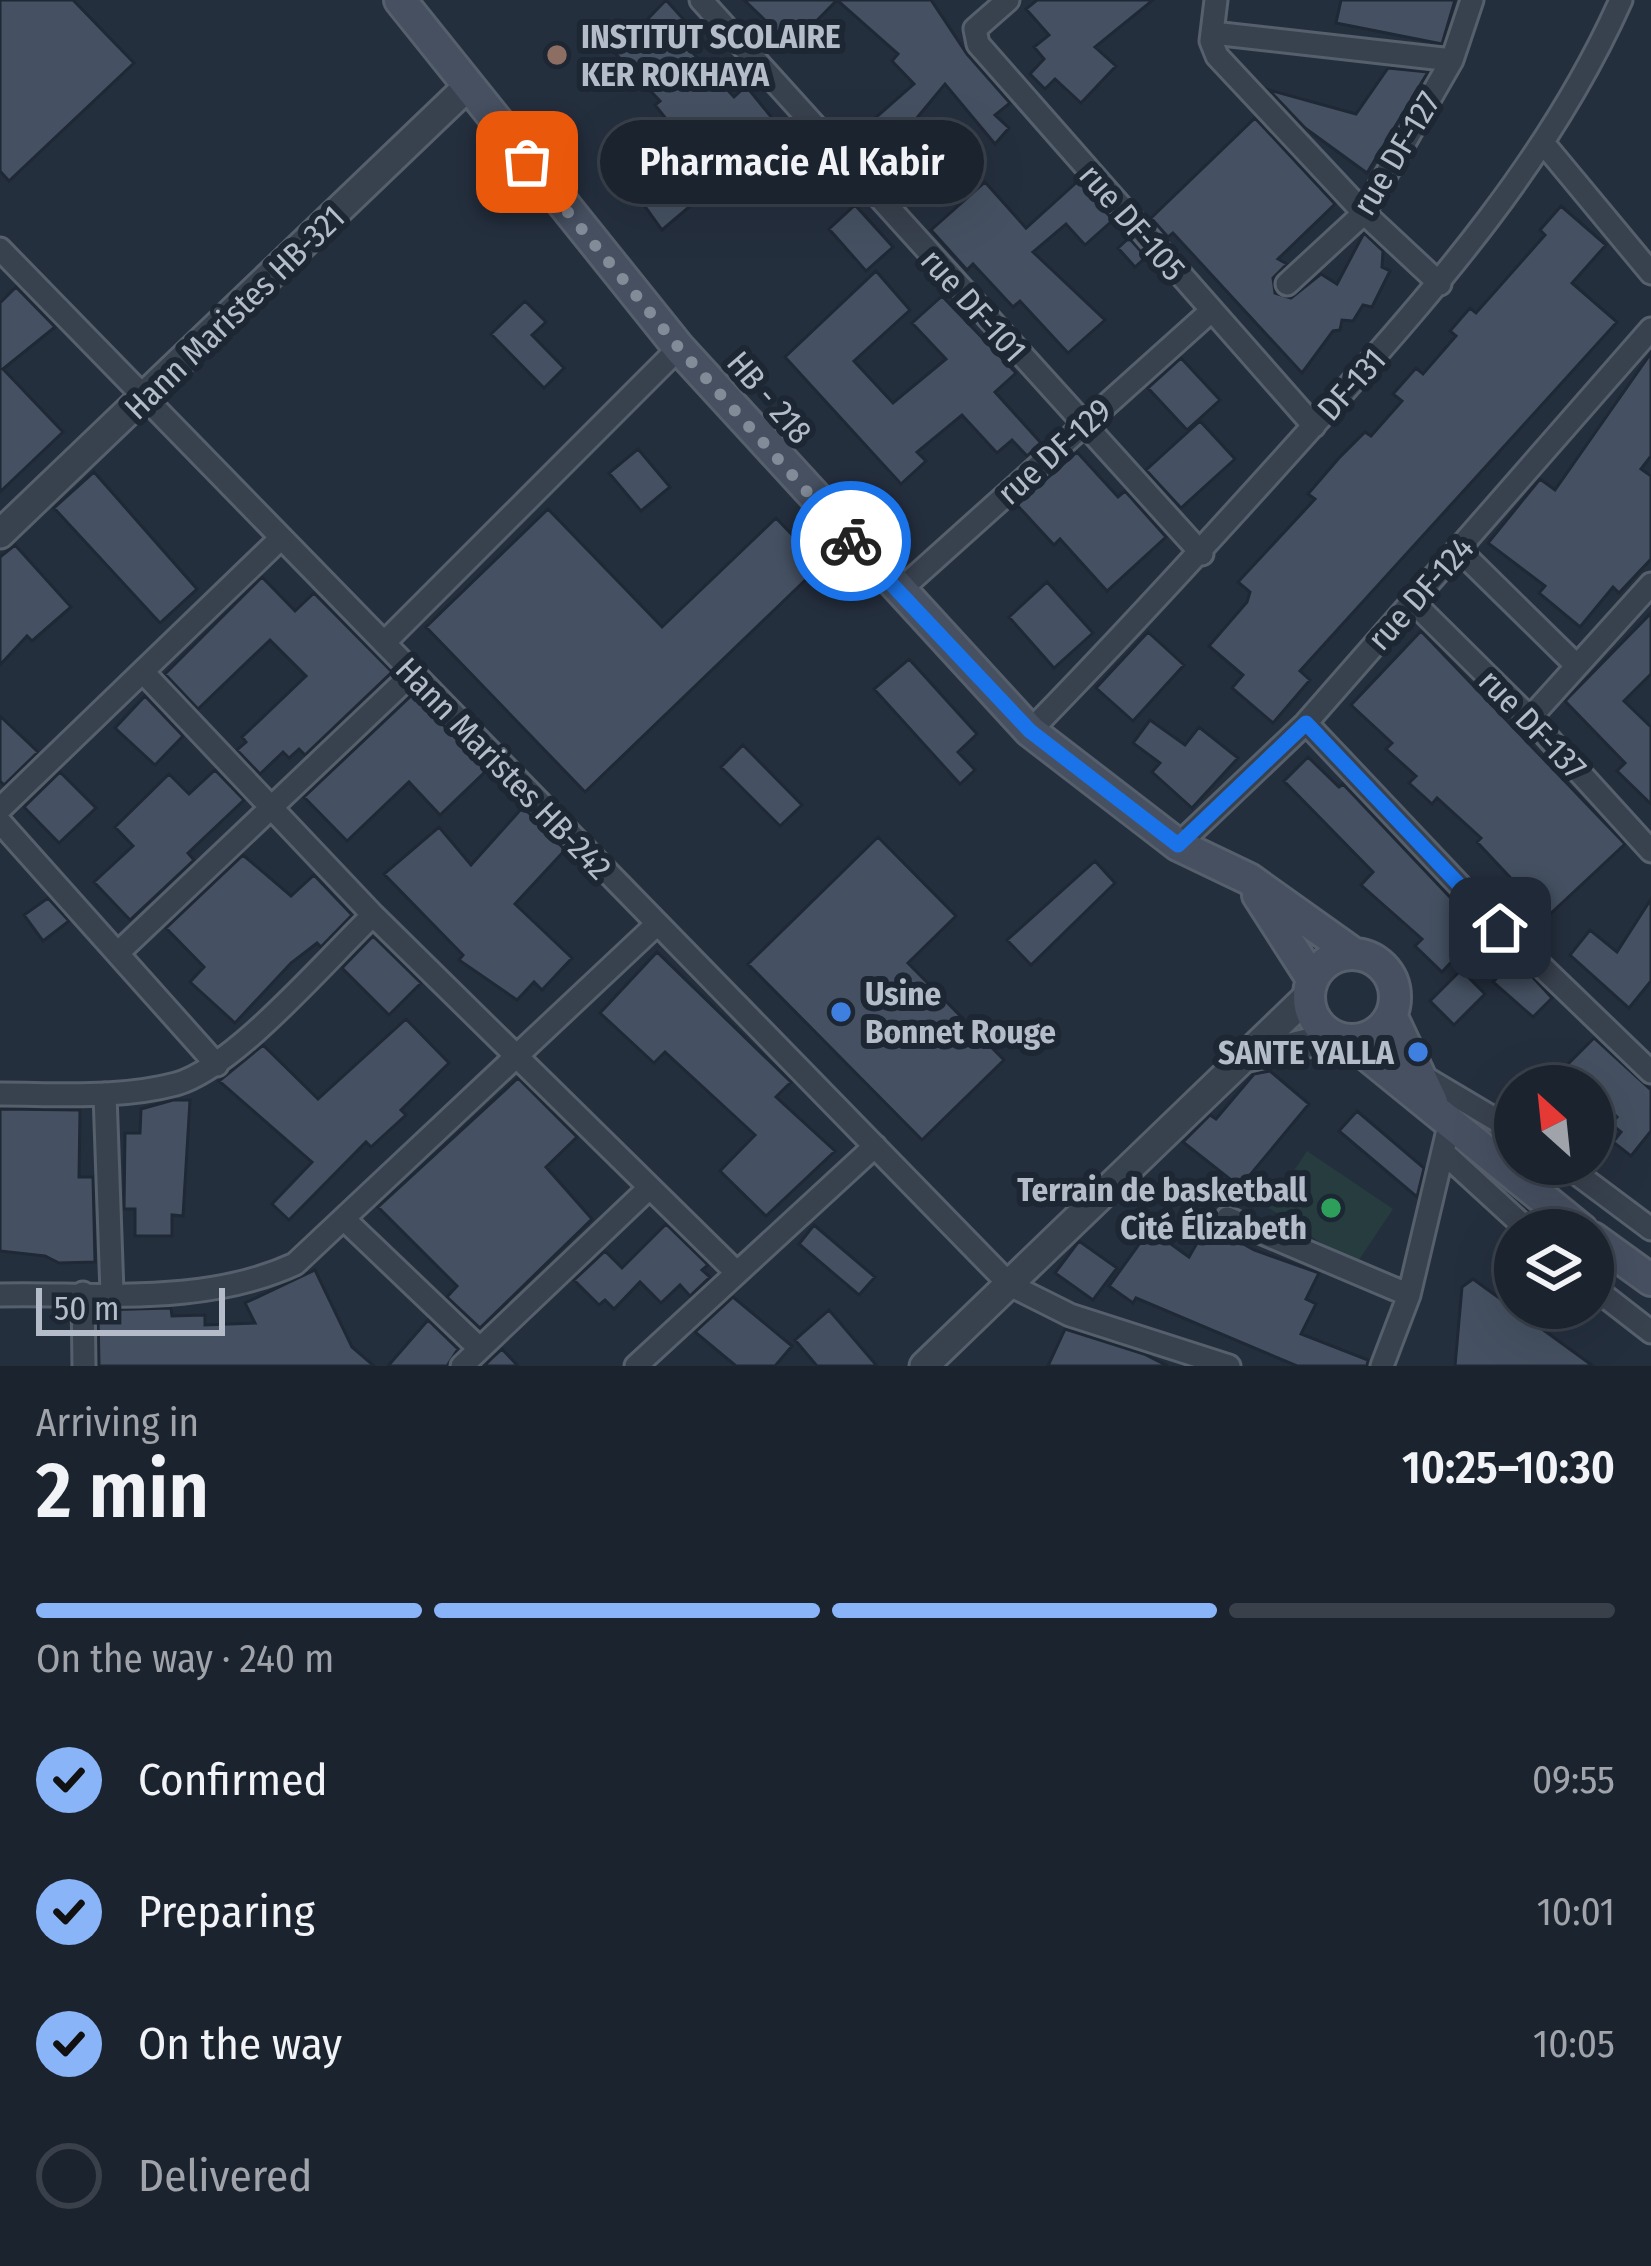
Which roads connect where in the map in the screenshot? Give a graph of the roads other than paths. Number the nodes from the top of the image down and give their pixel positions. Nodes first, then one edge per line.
1 (400, 0) edge
2 (736, 0) edge
3 (1216, 0) edge
4 (1472, 0) edge
5 (1621, 0) edge
6 (992, 5) edge
7 (708, 9) edge
8 (1212, 40) junction
9 (1452, 60) junction
10 (466, 88) junction
11 (1544, 144) junction
12 (1364, 213) junction
13 (0, 249) edge
14 (18, 267) junction
15 (1651, 273) edge
16 (1287, 284) dead end
17 (1440, 284) junction
18 (0, 285) edge
19 (1210, 311) junction
20 (1651, 329) edge
21 (679, 348) junction
22 (143, 400) junction
23 (1082, 426) junction
24 (1314, 426) junction
25 (0, 534) edge
26 (280, 538) junction
27 (1460, 550) junction
28 (1202, 554) junction
29 (898, 592) junction
30 (1648, 594) edge
31 (1412, 601) junction
32 (384, 643) junction
33 (1574, 663) junction
34 (143, 672) junction
35 (413, 673) junction
36 (1530, 718) junction
37 (1306, 723) junction
38 (1030, 731) junction
39 (276, 808) junction
40 (0, 809) edge
41 (0, 822) edge
42 (1178, 845) junction
43 (1651, 850) edge
44 (1249, 879) junction
45 (373, 915) junction
46 (656, 925) junction
47 (1500, 928) dead end
48 (120, 951) junction
49 (1354, 954) junction
50 (1539, 964) dead end
51 (1310, 988) junction
52 (1391, 1015) junction
53 (1342, 1039) junction
54 (1249, 1057) junction
55 (517, 1060) junction
56 (217, 1065) junction
57 (1651, 1072) edge
58 (1419, 1073) junction
59 (0, 1094) edge
60 (104, 1094) junction
61 (1494, 1118) edge
62 (1443, 1130) junction
63 (875, 1146) junction
64 (1592, 1185) edge
65 (648, 1189) junction
66 (1510, 1209) edge
67 (1553, 1209) edge
68 (1227, 1218) dead end
69 (345, 1220) junction
70 (1651, 1229) edge
71 (1614, 1253) edge
72 (736, 1272) junction
73 (1651, 1280) edge
74 (1010, 1285) junction
75 (83, 1293) junction
76 (112, 1293) junction
77 (1409, 1294) junction
78 (0, 1295) edge
79 (1614, 1303) edge
80 (1651, 1332) edge
81 (480, 1348) junction
82 (84, 1366) edge
83 (462, 1366) edge
84 (636, 1366) edge
85 (925, 1366) edge
86 (1229, 1366) edge
87 (1382, 1366) edge

1 - 10 main road, HB - 218
2 - 7 street
3 - 8 street
4 - 9 street, rue DF-127
5 - 11 street, DF-131
6 - 19 street, rue DF-105
7 - 23 street, rue DF-101
8 - 9 street
8 - 12 street
9 - 12 street, rue DF-127
10 - 21 main road, HB - 218
10 - 22 street, Hann Maristes HB-321
11 - 15 street
11 - 17 street, DF-131
12 - 16 street, rue DF-127
12 - 17 street
13 - 14 street, Hann Maristes HB-242
14 - 18 street
14 - 22 street, Hann Maristes HB-242
17 - 24 street, DF-131
19 - 23 street, rue DF-129
19 - 24 street, rue DF-105
20 - 27 street, rue DF-124
21 - 29 main road, HB - 218
21 - 32 street
22 - 25 street, Hann Maristes HB-321
22 - 26 street, Hann Maristes HB-242
23 - 28 street, rue DF-101
23 - 29 street, rue DF-129
24 - 28 street, DF-131
26 - 32 street, Hann Maristes HB-242
26 - 34 street
27 - 31 street, rue DF-124
27 - 33 street
28 - 38 street, DF-131
29 - 38 main road, HB - 218
30 - 33 street
31 - 36 street, rue DF-137
31 - 37 street, rue DF-124
32 - 35 street, Hann Maristes HB-242
33 - 36 street
34 - 39 street
34 - 40 street
35 - 39 street
35 - 46 street, Hann Maristes HB-242
36 - 43 street, rue DF-137
37 - 42 street, rue DF-124
37 - 47 street
38 - 42 main road, HB - 218
39 - 45 street
39 - 48 street
41 - 48 street
42 - 44 main road, HB - 218
44 - 49 main road, HB - 218
44 - 51 main road
45 - 55 street
45 - 56 street
46 - 55 street
46 - 63 street, Hann Maristes HB-242
48 - 56 street
49 - 51 main road
49 - 52 main road
50 - 57 street
51 - 53 main road
51 - 54 street
52 - 53 main road
52 - 58 main road
53 - 54 street
53 - 62 main road
54 - 74 street
55 - 65 street
55 - 69 street
56 - 60 street
58 - 61 street
58 - 62 main road
59 - 60 street
60 - 76 street
62 - 66 street
62 - 67 main road
62 - 77 street
63 - 72 street
63 - 74 street, Hann Maristes HB-242
64 - 70 street
65 - 72 street
65 - 81 street
68 - 77 street
69 - 76 street
69 - 81 street
71 - 73 main road
72 - 84 street
74 - 85 street
74 - 86 street, Hann Maristes HB-242
75 - 76 street
75 - 78 street
75 - 82 street
77 - 87 street
79 - 80 street
81 - 83 street

